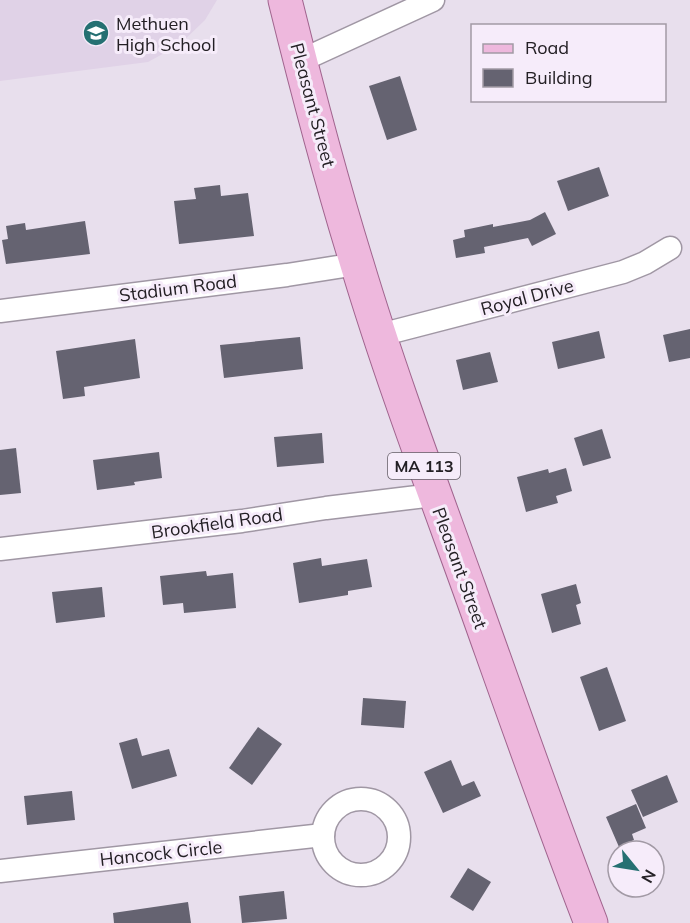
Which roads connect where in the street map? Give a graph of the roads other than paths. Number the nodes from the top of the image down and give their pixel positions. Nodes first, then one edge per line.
1 (285, 0) edge
2 (433, 0) edge
3 (300, 61) junction
4 (670, 248) dead end
5 (357, 264) junction
6 (0, 311) edge
7 (380, 336) junction
8 (434, 495) junction
9 (0, 549) edge
10 (323, 835) dead end
11 (0, 871) edge
12 (591, 923) edge

1 - 3 main road, Pleasant Street / MA 113
2 - 3 street
3 - 5 main road, Pleasant Street / MA 113
4 - 7 street, Royal Drive
5 - 6 street, Stadium Road
5 - 7 main road, Pleasant Street / MA 113
7 - 8 main road, Pleasant Street / MA 113
8 - 9 street, Brookfield Road
8 - 12 main road, Pleasant Street / MA 113
10 - 11 street, Hancock Circle

